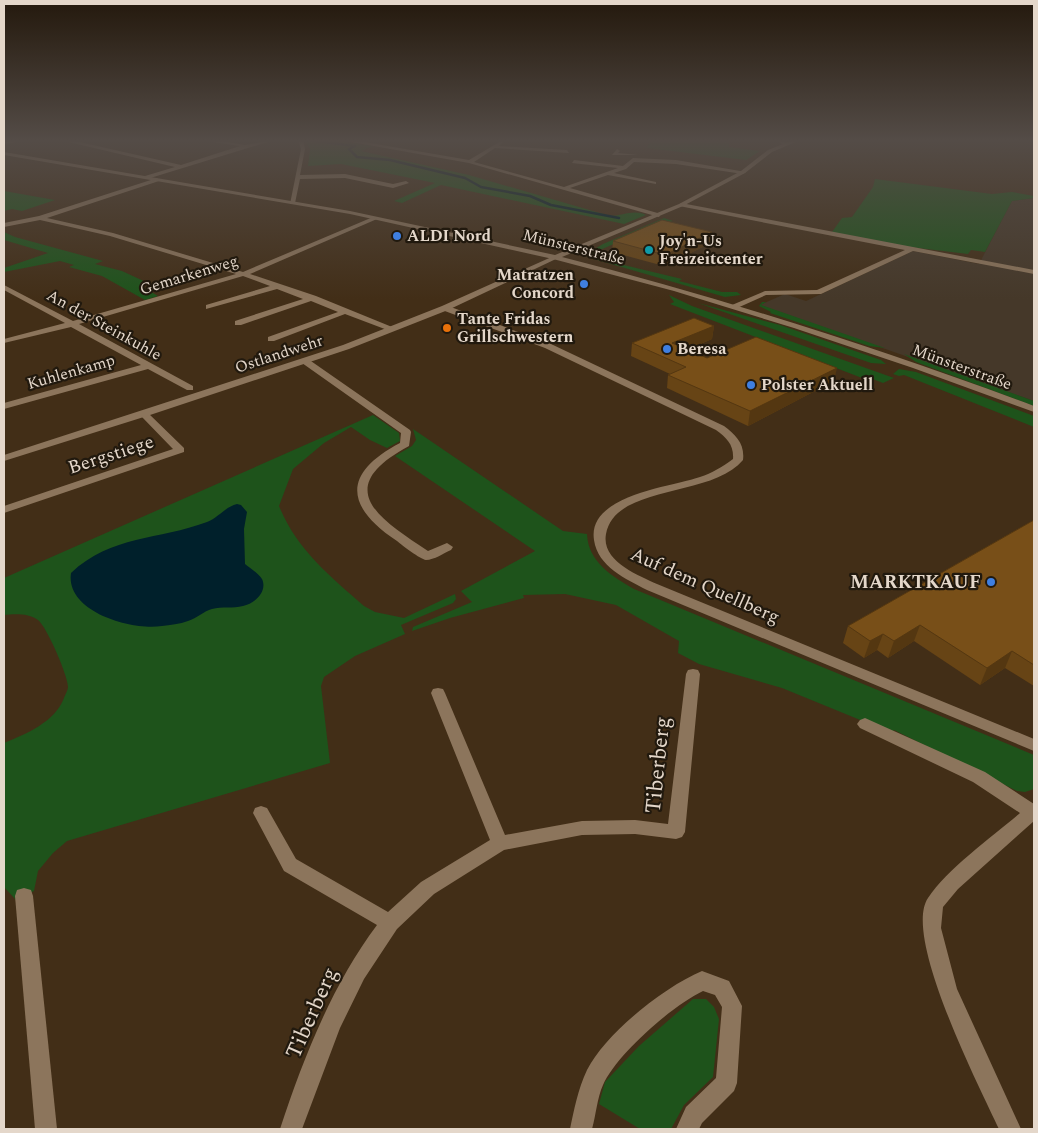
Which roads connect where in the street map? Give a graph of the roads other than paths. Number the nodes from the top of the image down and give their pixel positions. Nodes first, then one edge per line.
1 (118, 193) edge
2 (233, 193) edge
3 (294, 193) edge
4 (582, 193) edge
5 (704, 193) edge
6 (292, 203) junction
7 (681, 205) junction
8 (659, 215) junction
9 (40, 218) junction
10 (375, 218) junction
11 (4, 225) edge
12 (912, 249) junction
13 (556, 257) junction
14 (1034, 272) edge
15 (244, 274) junction
16 (279, 286) junction
17 (4, 287) edge
18 (312, 298) junction
19 (209, 307) dead end
20 (736, 307) junction
21 (445, 308) junction
22 (347, 311) junction
23 (238, 323) dead end
24 (72, 324) junction
25 (393, 328) junction
26 (271, 339) dead end
27 (4, 341) edge
28 (305, 362) junction
29 (147, 366) junction
30 (190, 388) dead end
31 (4, 406) edge
32 (1034, 409) edge
33 (144, 414) junction
34 (4, 458) edge
35 (4, 510) edge
36 (447, 546) dead end
37 (693, 674) dead end
38 (438, 693) dead end
39 (865, 724) dead end
40 (1034, 745) edge
41 (1033, 811) edge
42 (261, 813) dead end
43 (500, 843) junction
44 (24, 896) dead end
45 (390, 924) junction
46 (46, 1129) edge
47 (291, 1129) edge
48 (581, 1129) edge
49 (687, 1129) edge
50 (1010, 1129) edge

1 - 9 street
2 - 6 street, Münsterstraße
3 - 6 street
4 - 8 street
5 - 7 street, Ostlandwehr
6 - 10 street, Münsterstraße
7 - 8 street, Ostlandwehr
7 - 12 street
8 - 13 street, Ostlandwehr
9 - 11 street
9 - 15 street
10 - 13 street, Münsterstraße
10 - 15 street, Gemarkenweg
12 - 14 street
12 - 20 street
13 - 20 street, Münsterstraße
13 - 21 street, Ostlandwehr
15 - 16 street
15 - 24 street, Gemarkenweg
16 - 18 street
16 - 19 street
17 - 24 street, An der Steinkuhle
18 - 22 street
18 - 23 street
20 - 32 street, Münsterstraße
21 - 25 street, Ostlandwehr
21 - 40 street, Auf dem Quellberg
22 - 25 street
22 - 26 street
24 - 27 street, Gemarkenweg
24 - 29 street, An der Steinkuhle
25 - 28 street, Ostlandwehr
28 - 33 street, Ostlandwehr
28 - 36 street
29 - 30 street, An der Steinkuhle
29 - 31 street, Kuhlenkamp
33 - 34 street, Ostlandwehr
33 - 35 street, Bergstiege
37 - 43 street, Tiberberg
38 - 43 street
39 - 41 street
41 - 50 street
42 - 45 street
43 - 45 street, Tiberberg
44 - 46 street
45 - 47 street, Tiberberg
48 - 49 street

